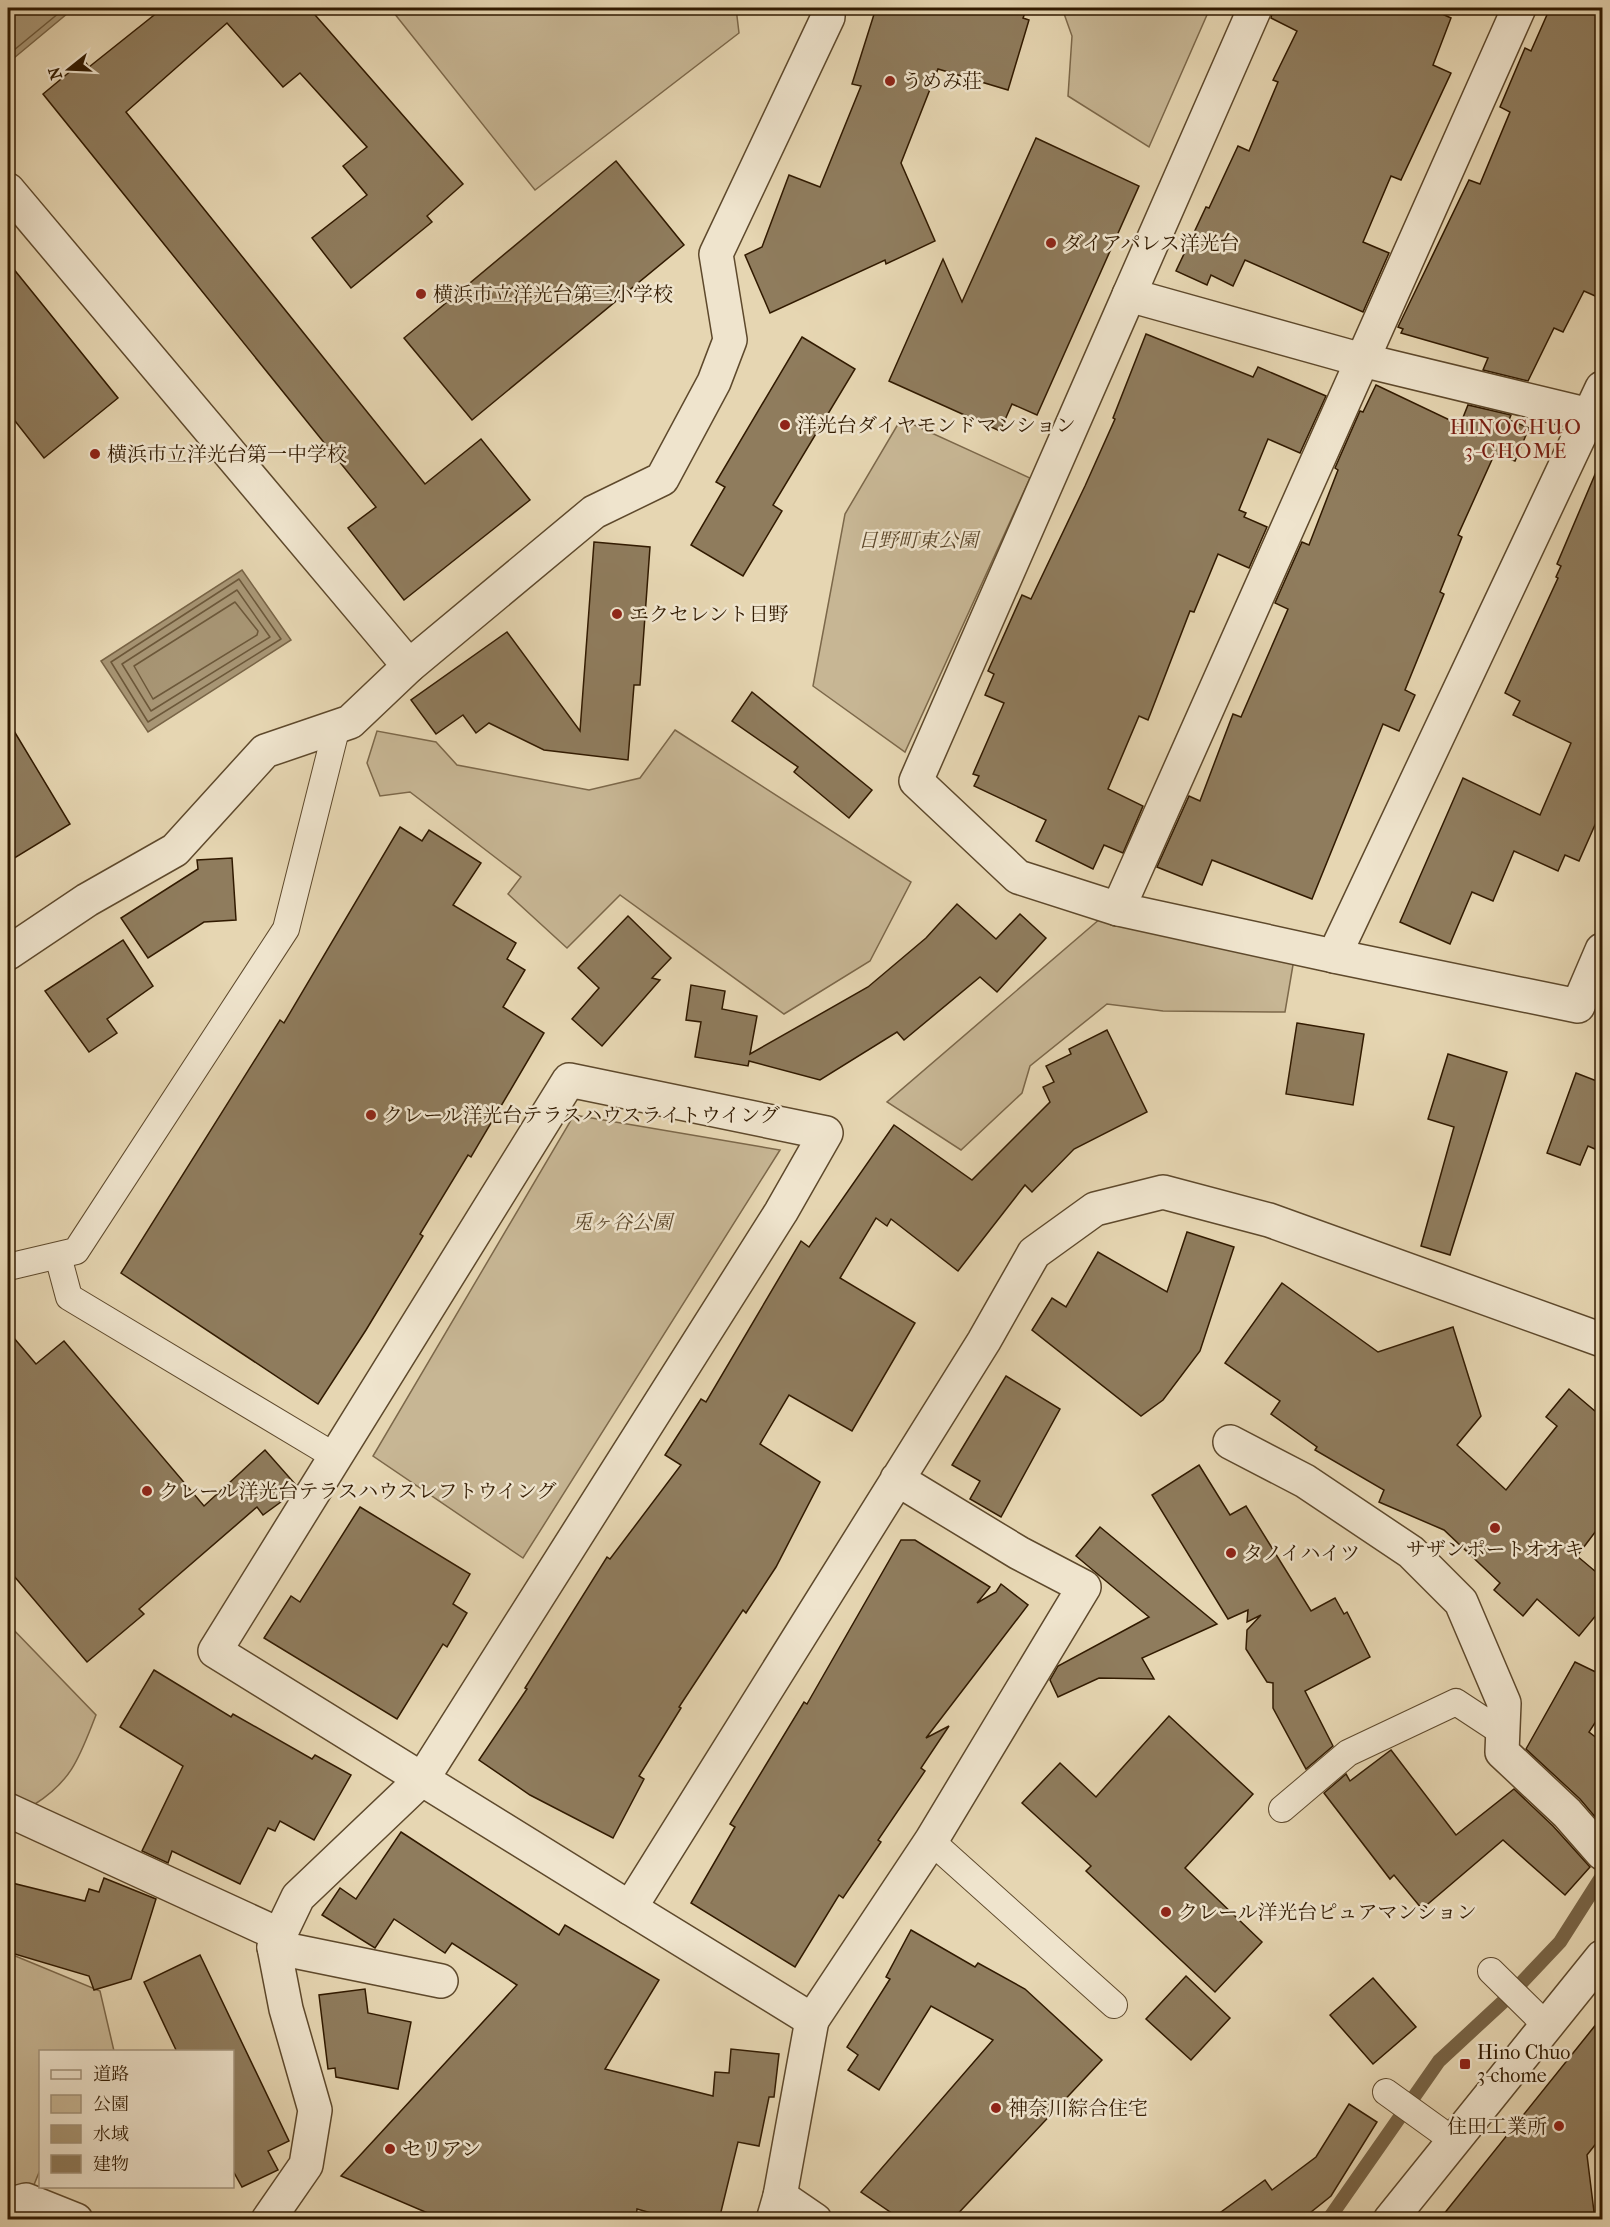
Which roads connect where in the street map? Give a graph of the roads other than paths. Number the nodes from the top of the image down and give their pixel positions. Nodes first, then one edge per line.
1 (828, 8) edge
2 (1255, 8) edge
3 (1519, 8) edge
4 (8, 190) edge
5 (1130, 295) junction
6 (1362, 360) junction
7 (1599, 407) edge
8 (409, 666) junction
9 (338, 726) junction
10 (1118, 909) junction
11 (1602, 950) edge
12 (8, 953) edge
13 (1334, 956) junction
14 (1590, 1010) edge
15 (58, 1256) junction
16 (8, 1267) edge
17 (1602, 1340) edge
18 (1230, 1442) dead end
19 (336, 1457) junction
20 (897, 1479) junction
21 (1503, 1733) junction
22 (423, 1778) junction
23 (1282, 1809) dead end
24 (8, 1810) edge
25 (931, 1840) junction
26 (1597, 1847) edge
27 (630, 1908) junction
28 (277, 1941) junction
29 (1602, 1956) edge
30 (1496, 1977) dead end
31 (441, 1981) dead end
32 (1114, 2005) dead end
33 (1536, 2015) junction
34 (812, 2020) junction
35 (1390, 2095) dead end
36 (1454, 2141) junction
37 (8, 2205) edge
38 (776, 2208) edge
39 (76, 2220) edge
40 (268, 2220) edge
41 (815, 2220) edge
42 (1390, 2220) edge

1 - 8 street
2 - 5 street
3 - 6 street
4 - 8 street
5 - 6 street
5 - 10 street
6 - 7 street
6 - 10 street
7 - 13 street
8 - 9 street
9 - 12 street
9 - 15 lane
10 - 13 street
11 - 14 street
13 - 14 street
15 - 16 lane
15 - 19 lane
17 - 20 street
18 - 21 street
19 - 22 street
19 - 22 street
20 - 25 street
20 - 27 street
21 - 23 lane
21 - 26 street
22 - 27 street
22 - 28 street
24 - 28 street
25 - 32 lane
25 - 34 street
27 - 34 street
28 - 31 street
28 - 40 street
29 - 33 street
30 - 33 lane
33 - 36 street
34 - 38 street
35 - 36 lane
36 - 42 street
37 - 39 street
38 - 41 street

